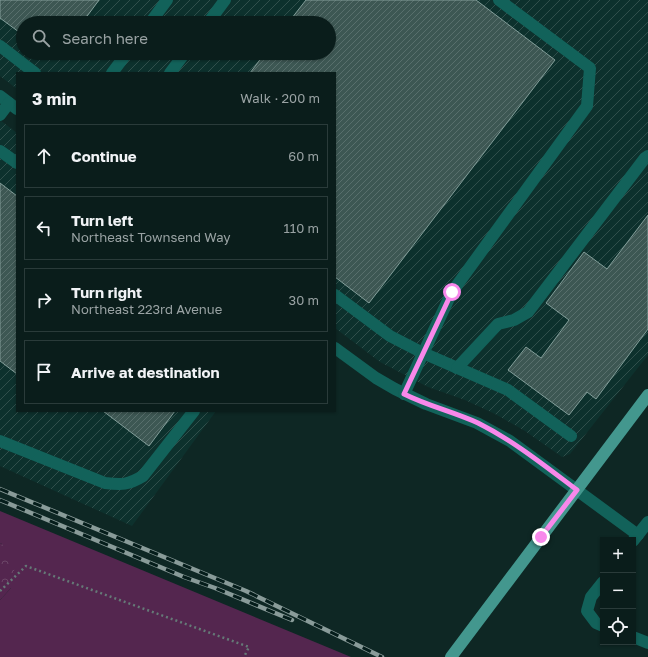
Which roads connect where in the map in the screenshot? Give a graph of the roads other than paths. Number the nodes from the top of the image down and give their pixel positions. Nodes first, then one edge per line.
1 (167, 0) edge
2 (225, 0) edge
3 (499, 0) edge
4 (155, 16) edge
5 (213, 16) edge
6 (0, 46) edge
7 (16, 58) edge
8 (18, 60) edge
9 (122, 60) edge
10 (180, 60) edge
11 (34, 72) edge
12 (113, 72) edge
13 (171, 72) edge
14 (9, 102) edge
15 (0, 115) edge
16 (0, 150) edge
17 (648, 156) edge
18 (16, 162) edge
19 (336, 296) edge
20 (336, 349) edge
21 (423, 353) junction
22 (457, 368) junction
23 (404, 394) junction
24 (648, 395) edge
25 (193, 412) edge
26 (571, 436) dead end
27 (0, 441) edge
28 (577, 490) junction
29 (648, 522) edge
30 (634, 537) edge
31 (636, 537) edge
32 (600, 586) edge
33 (600, 625) edge
34 (636, 638) edge
35 (648, 643) edge
36 (450, 657) edge

1 - 4 street
2 - 5 street
3 - 21 street
6 - 7 street
8 - 11 street
9 - 12 street
10 - 13 street
14 - 15 street
16 - 18 street
17 - 22 street
19 - 21 street
20 - 23 street
21 - 22 street
21 - 23 street
22 - 26 street
23 - 28 street
24 - 28 main road
25 - 27 street
28 - 30 street
28 - 36 main road
29 - 31 street
32 - 33 street
34 - 35 street

